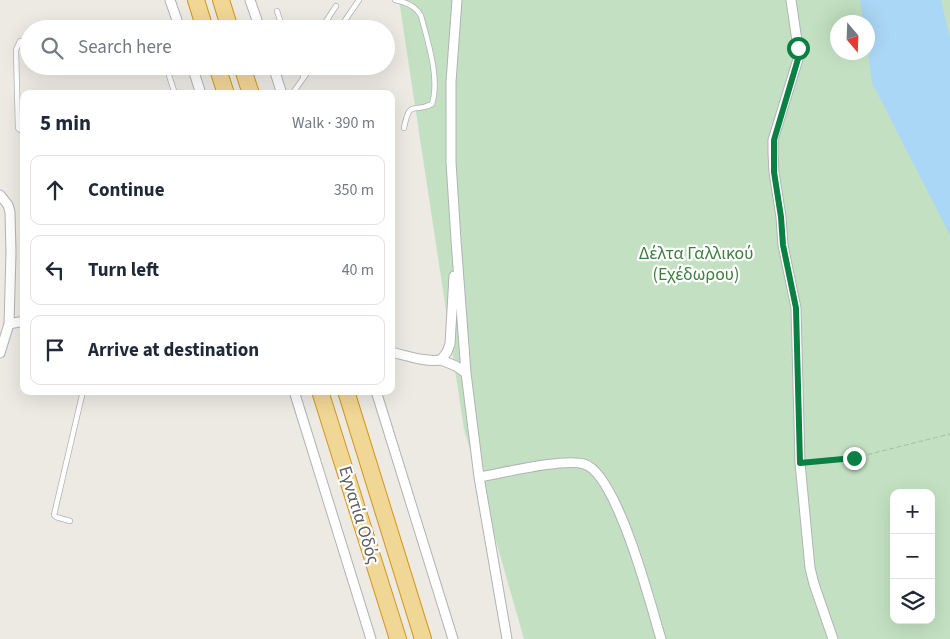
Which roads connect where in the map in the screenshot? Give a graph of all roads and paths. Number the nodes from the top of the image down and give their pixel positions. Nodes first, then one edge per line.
1 (170, 0) edge
2 (196, 0) edge
3 (221, 0) edge
4 (250, 0) edge
5 (359, 0) edge
6 (395, 0) edge
7 (457, 0) edge
8 (790, 0) edge
9 (336, 6) dead end
10 (277, 11) dead end
11 (177, 20) edge
12 (202, 20) edge
13 (227, 20) edge
14 (257, 20) edge
15 (280, 20) edge
16 (327, 20) edge
17 (345, 20) edge
18 (20, 41) edge
19 (169, 75) edge
20 (195, 75) edge
21 (220, 75) edge
22 (245, 75) edge
23 (276, 75) edge
24 (303, 75) edge
25 (306, 75) edge
26 (303, 79) junction
27 (174, 90) edge
28 (200, 90) edge
29 (225, 90) edge
30 (250, 90) edge
31 (281, 90) edge
32 (295, 90) edge
33 (404, 128) dead end
34 (20, 129) edge
35 (0, 195) edge
36 (456, 240) junction
37 (20, 321) edge
38 (9, 324) junction
39 (395, 353) edge
40 (0, 354) edge
41 (441, 360) junction
42 (466, 373) junction
43 (82, 395) edge
44 (295, 395) edge
45 (321, 395) edge
46 (347, 395) edge
47 (377, 395) edge
48 (950, 434) edge
49 (800, 463) junction
50 (479, 477) junction
51 (70, 521) dead end
52 (371, 639) edge
53 (398, 639) edge
54 (423, 639) edge
55 (453, 639) edge
56 (507, 639) edge
57 (661, 639) edge
58 (832, 639) edge

1 - 11 street
2 - 12 highway
3 - 13 highway
4 - 14 street
5 - 17 lane
6 - 33 lane
7 - 36 street
8 - 49 street
9 - 16 lane
10 - 15 lane
18 - 34 lane
19 - 27 lane
20 - 28 street
21 - 29 highway
22 - 30 highway
23 - 31 street
24 - 26 lane
25 - 26 lane
26 - 32 lane
35 - 38 street
36 - 41 street
36 - 42 street
37 - 38 street
38 - 40 street
39 - 41 street
41 - 42 street
42 - 50 street
43 - 51 lane
44 - 52 street
45 - 53 highway, Εγνατία Οδός
46 - 54 highway, Εγνατία Οδός
47 - 55 street
48 - 49 path
49 - 58 street
50 - 56 street
50 - 57 street

